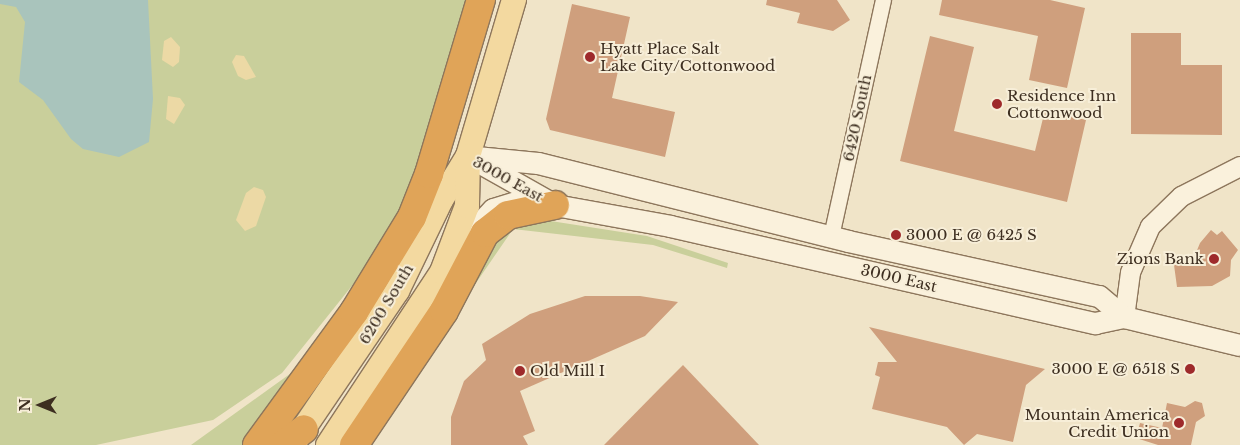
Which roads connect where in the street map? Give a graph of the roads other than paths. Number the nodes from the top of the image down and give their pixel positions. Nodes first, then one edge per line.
1 (481, 0) edge
2 (514, 0) edge
3 (883, 0) edge
4 (468, 156) junction
5 (1240, 166) edge
6 (555, 205) junction
7 (831, 236) junction
8 (442, 272) junction
9 (1124, 317) junction
10 (1240, 345) edge
11 (293, 440) edge
12 (257, 445) edge
13 (328, 445) edge
14 (354, 445) edge

1 - 12 highway
2 - 4 main road, 6200 South
3 - 7 street, 6420 South
4 - 6 main road, 3000 East
4 - 7 main road, 3000 East
4 - 8 main road, 6200 South
4 - 11 main road, 6200 South
5 - 9 street
6 - 8 main road
6 - 9 main road, 3000 East
6 - 14 highway
7 - 9 main road, 3000 East
8 - 13 main road, 6200 South
9 - 10 main road, 3000 East

